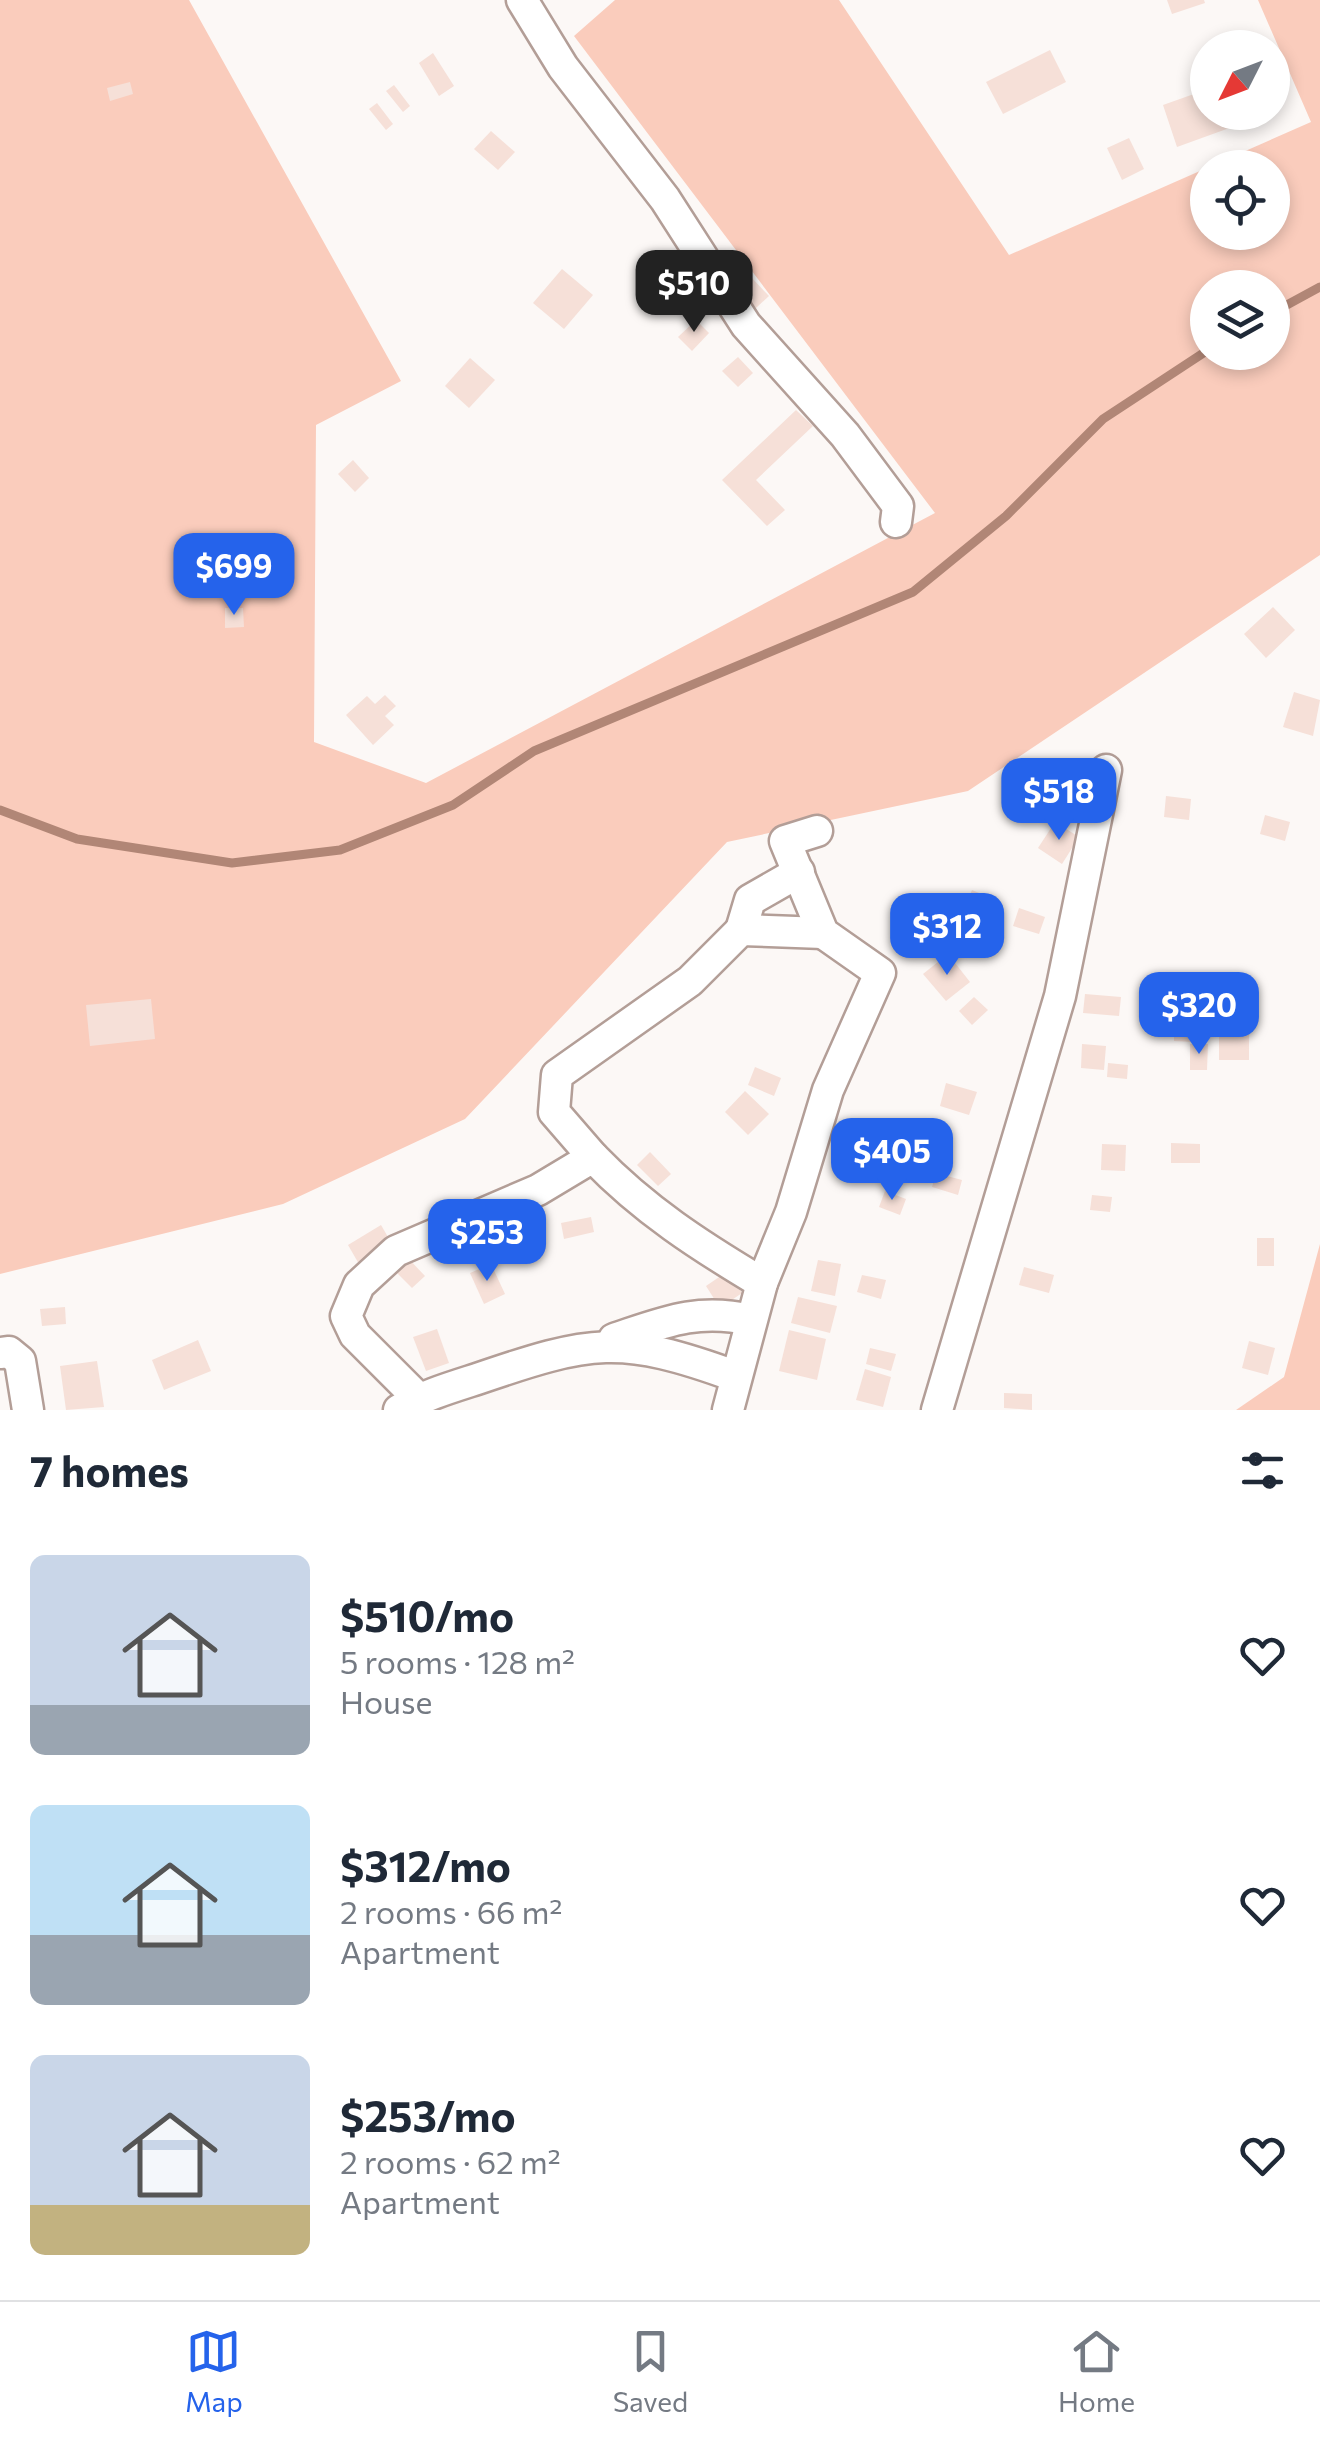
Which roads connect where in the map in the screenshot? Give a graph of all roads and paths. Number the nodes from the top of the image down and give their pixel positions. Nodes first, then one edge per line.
1 (522, 0) edge
2 (896, 522) dead end
3 (1106, 770) dead end
4 (817, 831) dead end
5 (798, 872) junction
6 (741, 930) junction
7 (824, 933) junction
8 (593, 1157) junction
9 (762, 1283) junction
10 (751, 1320) junction
11 (595, 1346) junction
12 (0, 1353) edge
13 (736, 1376) junction
14 (409, 1404) edge
15 (28, 1410) edge
16 (728, 1410) edge
17 (937, 1410) edge

1 - 2 street
3 - 17 street
4 - 5 street
5 - 6 street
5 - 7 street
6 - 7 street
6 - 8 street
7 - 9 street
8 - 9 street
8 - 14 street
9 - 10 street
10 - 11 street
10 - 13 street
11 - 13 street
11 - 14 street
12 - 15 street
13 - 16 street

